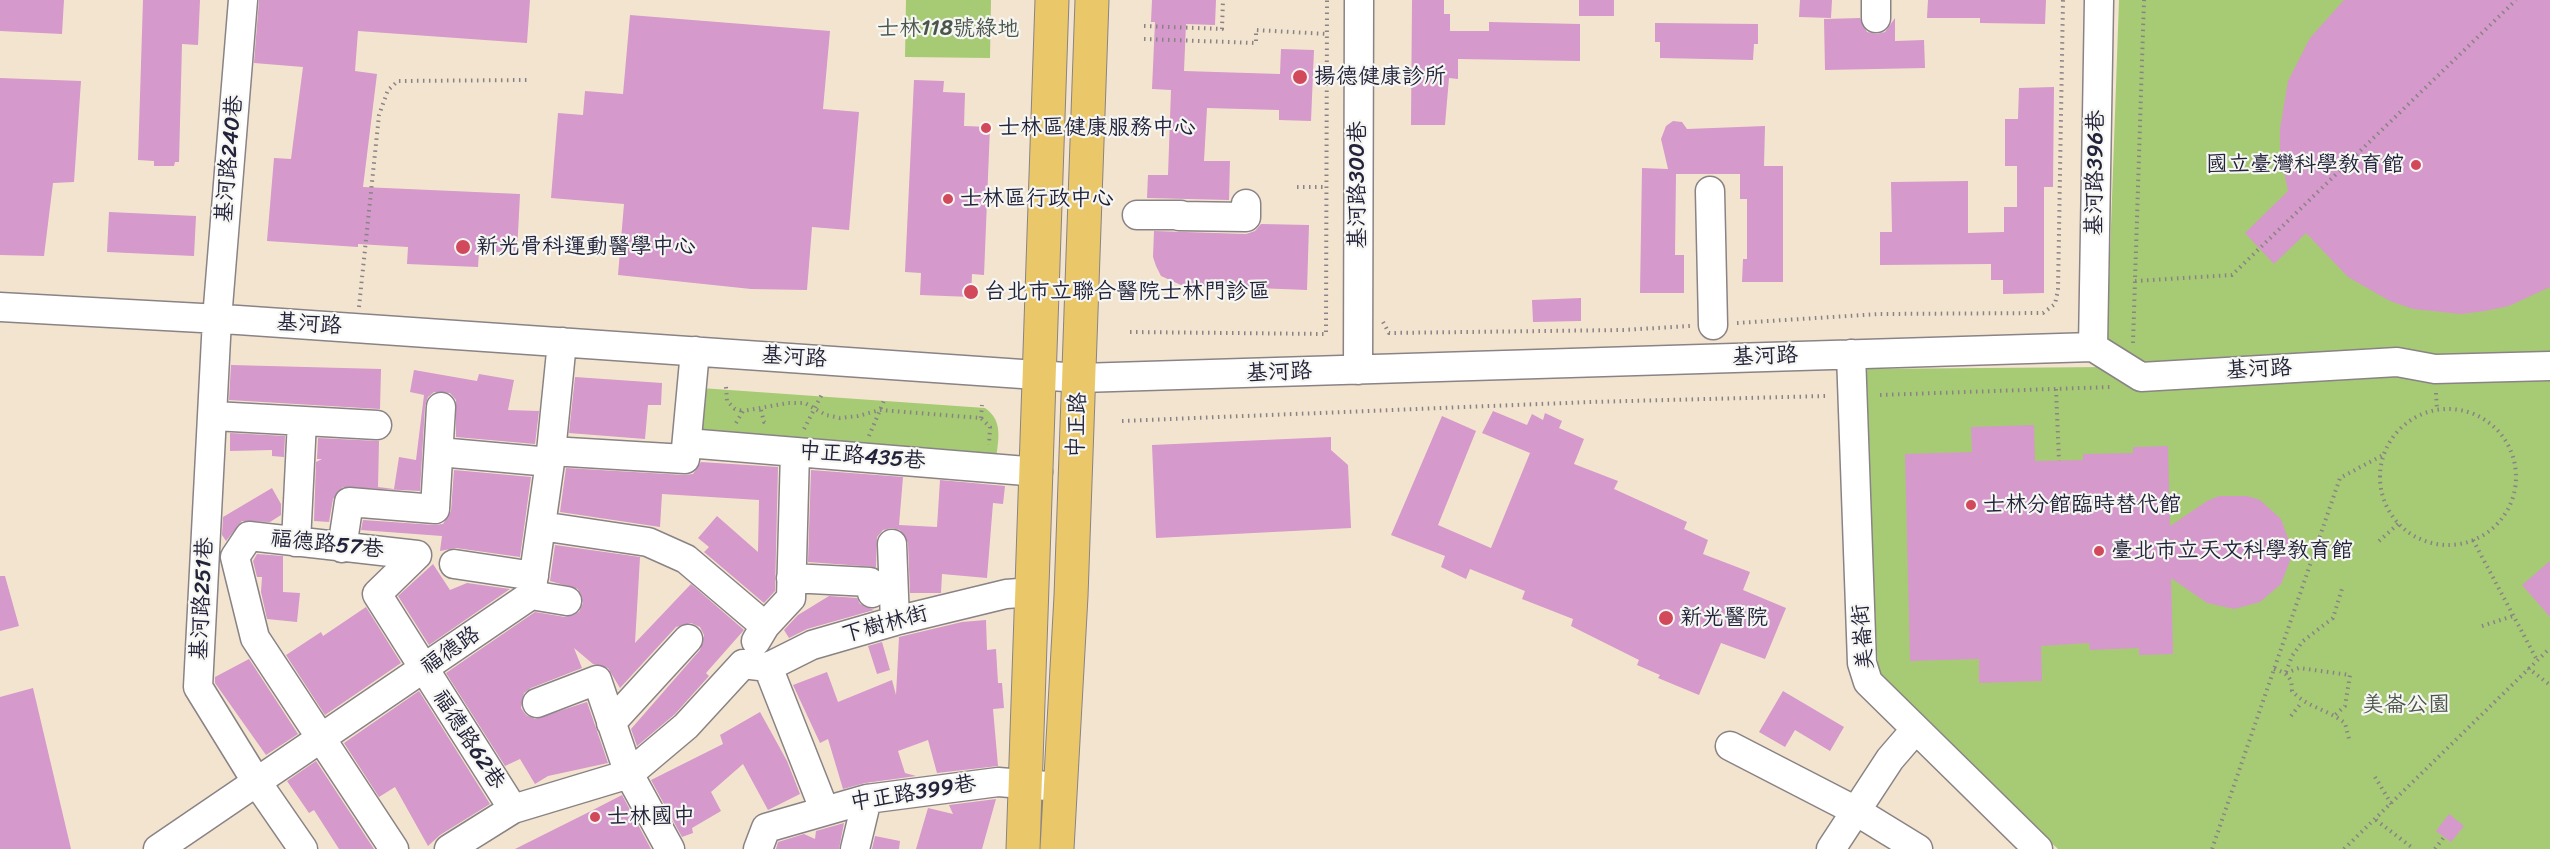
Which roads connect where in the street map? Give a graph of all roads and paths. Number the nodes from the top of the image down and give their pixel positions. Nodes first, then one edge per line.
1 (243, 0) edge
2 (1052, 0) edge
3 (1092, 0) edge
4 (1223, 0) edge
5 (1327, 0) edge
6 (1359, 0) edge
7 (2063, 0) edge
8 (2100, 0) edge
9 (2516, 0) edge
10 (1144, 26) dead end
11 (1327, 34) junction
12 (1144, 39) dead end
13 (528, 80) dead end
14 (1297, 187) dead end
15 (1326, 187) junction
16 (1710, 191) dead end
17 (1246, 204) dead end
18 (1137, 216) dead end
19 (2135, 281) dead end
20 (0, 307) edge
21 (217, 319) junction
22 (1713, 325) junction
23 (357, 328) junction
24 (1131, 332) dead end
25 (1389, 333) dead end
26 (562, 342) junction
27 (2093, 346) junction
28 (695, 351) junction
29 (1851, 354) junction
30 (2550, 366) edge
31 (1358, 370) junction
32 (1039, 375) junction
33 (1080, 378) junction
34 (726, 387) dead end
35 (2056, 389) dead end
36 (822, 394) dead end
37 (1826, 396) dead end
38 (885, 398) dead end
39 (982, 405) dead end
40 (441, 407) dead end
41 (814, 408) junction
42 (880, 410) junction
43 (743, 411) junction
44 (214, 416) junction
45 (981, 418) junction
46 (302, 421) junction
47 (1122, 421) dead end
48 (377, 425) dead end
49 (725, 446) junction
50 (686, 451) junction
51 (439, 452) junction
52 (795, 452) junction
53 (988, 452) dead end
54 (2384, 455) junction
55 (551, 456) junction
56 (862, 457) junction
57 (2059, 460) dead end
58 (1038, 472) junction
59 (2398, 524) junction
60 (541, 526) junction
61 (2473, 540) junction
62 (2379, 541) dead end
63 (296, 542) junction
64 (892, 544) dead end
65 (342, 548) junction
66 (454, 564) dead end
67 (791, 578) junction
68 (533, 586) junction
69 (2342, 589) dead end
70 (1033, 592) junction
71 (376, 594) joint
72 (872, 594) dead end
73 (567, 601) dead end
74 (2513, 616) junction
75 (895, 621) junction
76 (765, 626) junction
77 (2482, 626) dead end
78 (688, 639) dead end
79 (2550, 648) edge
80 (2537, 660) junction
81 (755, 665) junction
82 (2528, 668) junction
83 (2274, 669) junction
84 (423, 670) junction
85 (2286, 673) junction
86 (2550, 685) edge
87 (2302, 702) junction
88 (537, 703) dead end
89 (2335, 715) junction
90 (2291, 716) dead end
91 (611, 723) junction
92 (1915, 730) junction
93 (320, 738) junction
94 (2349, 739) dead end
95 (1730, 746) dead end
96 (629, 774) junction
97 (2375, 777) dead end
98 (256, 781) junction
99 (1027, 786) junction
100 (1062, 786) junction
101 (867, 799) junction
102 (2392, 805) junction
103 (513, 809) junction
104 (824, 809) junction
105 (1856, 811) junction
106 (2376, 820) junction
107 (2444, 837) dead end
108 (762, 838) edge
109 (1835, 848) edge
110 (158, 849) edge
111 (303, 849) edge
112 (394, 849) edge
113 (449, 849) edge
114 (670, 849) edge
115 (855, 849) edge
116 (1023, 849) edge
117 (1057, 849) edge
118 (1918, 849) edge
119 (2038, 849) edge
120 (2212, 849) edge
121 (2344, 849) edge
122 (2414, 849) edge
123 (2435, 849) edge

1 - 21 street, 基河路240巷
2 - 32 main road, 中正路
3 - 33 main road, 中正路
4 - 10 path
5 - 11 path
6 - 31 street, 基河路300巷
7 - 22 path
8 - 27 street, 基河路396巷
9 - 19 path
11 - 12 path
11 - 15 path
13 - 23 path
14 - 15 path
15 - 24 path
16 - 22 street
17 - 18 street
20 - 21 street, 基河路
21 - 23 street, 基河路
21 - 44 street, 基河路251巷
22 - 25 path
23 - 26 street, 基河路
26 - 28 street, 基河路
26 - 55 street
27 - 29 street, 基河路
27 - 30 street, 基河路
28 - 32 street, 基河路
28 - 50 street
29 - 31 street, 基河路
29 - 92 street, 美崙街
31 - 33 street, 基河路
32 - 33 street, 基河路
32 - 58 main road, 中正路
33 - 100 main road, 中正路
34 - 43 path
35 - 57 path
36 - 41 path
37 - 47 path
38 - 42 path
39 - 45 path
40 - 51 street
41 - 42 path
41 - 43 path
41 - 52 path
42 - 45 path
42 - 56 path
43 - 49 path
44 - 46 street
44 - 98 street, 基河路251巷
45 - 53 path
46 - 48 street
46 - 63 street
49 - 50 street, 中正路435巷
49 - 52 street, 中正路435巷
50 - 55 street, 中正路435巷
51 - 55 street, 中正路435巷
51 - 65 street
52 - 56 street, 中正路435巷
52 - 67 street, 下樹林街
54 - 59 path
54 - 61 path
54 - 83 path
55 - 60 street
56 - 58 street, 中正路435巷
58 - 70 main road, 中正路
59 - 61 path
59 - 62 path
60 - 68 street
60 - 76 street
61 - 74 path
63 - 65 street, 福德路57巷
63 - 93 street, 福德路57巷
64 - 75 street
65 - 71 street, 福德路57巷
66 - 68 street
67 - 72 street
67 - 76 street, 下樹林街
68 - 73 street
68 - 84 street, 福德路
69 - 85 path
70 - 75 street, 下樹林街
70 - 99 main road, 中正路
71 - 84 street, 福德路62巷
74 - 77 path
74 - 80 path
75 - 81 street, 下樹林街
76 - 81 street, 下樹林街
78 - 91 street
79 - 80 path
80 - 82 path
81 - 96 street, 下樹林街
81 - 104 street
82 - 86 path
82 - 102 path
83 - 85 path
83 - 120 path
84 - 93 street, 福德路
84 - 103 street, 福德路62巷
85 - 87 path
85 - 89 path
87 - 89 path
87 - 90 path
88 - 91 street
89 - 94 path
91 - 96 street
92 - 105 street
92 - 119 street, 美崙街
93 - 98 street, 福德路
93 - 112 street
95 - 105 street
96 - 103 street
96 - 114 street
97 - 102 path
98 - 110 street, 福德路
98 - 111 street, 基河路251巷
99 - 100 street, 中正路399巷
99 - 101 street, 中正路399巷
99 - 116 main road, 中正路
100 - 117 main road, 中正路
101 - 104 street, 中正路399巷
101 - 115 street
102 - 106 path
103 - 113 street
104 - 108 street, 中正路399巷
105 - 109 street
105 - 118 street
106 - 121 path
106 - 122 path
107 - 123 path

